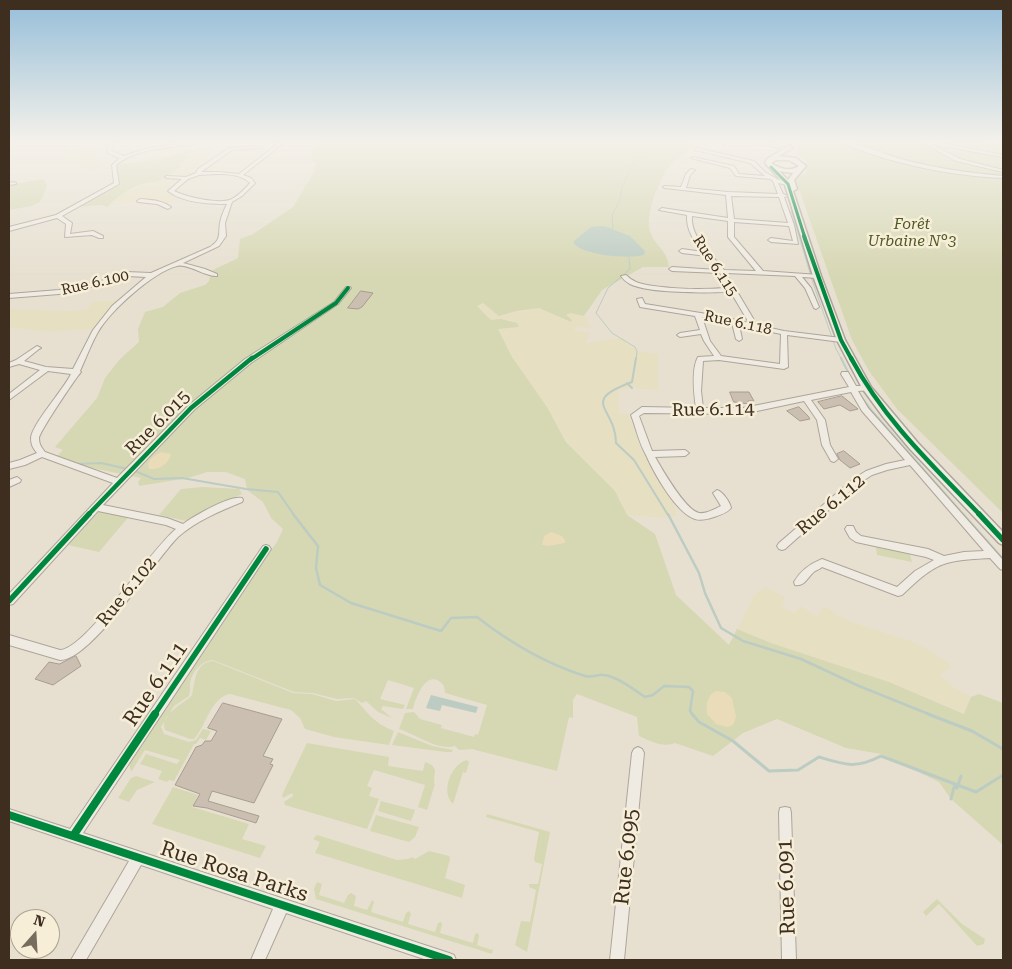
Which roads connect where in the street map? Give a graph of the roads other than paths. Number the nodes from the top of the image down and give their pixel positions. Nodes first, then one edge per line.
1 (112, 186) edge
2 (177, 186) edge
3 (250, 186) edge
4 (781, 186) edge
5 (785, 186) edge
6 (793, 186) edge
7 (664, 187) dead end
8 (683, 189) joint
9 (728, 194) junction
10 (781, 196) junction
11 (185, 197) junction
12 (793, 197) junction
13 (179, 200) dead end
14 (140, 201) dead end
15 (172, 202) dead end
16 (230, 202) junction
17 (662, 210) dead end
18 (690, 214) junction
19 (58, 216) junction
20 (731, 220) junction
21 (791, 225) junction
22 (9, 229) edge
23 (101, 236) dead end
24 (771, 240) dead end
25 (682, 251) dead end
26 (709, 255) junction
27 (179, 264) junction
28 (672, 270) dead end
29 (760, 271) junction
30 (798, 274) junction
31 (152, 275) junction
32 (215, 275) dead end
33 (624, 276) dead end
34 (725, 276) junction
35 (817, 276) junction
36 (348, 288) dead end
37 (9, 296) edge
38 (640, 299) dead end
39 (816, 307) dead end
40 (698, 315) junction
41 (735, 321) junction
42 (754, 326) junction
43 (704, 332) junction
44 (784, 333) junction
45 (680, 335) dead end
46 (739, 339) dead end
47 (841, 340) junction
48 (37, 348) dead end
49 (718, 358) junction
50 (19, 362) junction
51 (9, 365) edge
52 (46, 369) junction
53 (77, 372) junction
54 (845, 374) dead end
55 (867, 388) junction
56 (852, 389) junction
57 (9, 398) edge
58 (807, 399) junction
59 (700, 410) junction
60 (685, 453) dead end
61 (42, 454) junction
62 (649, 454) junction
63 (834, 459) dead end
64 (911, 462) junction
65 (9, 466) edge
66 (119, 482) junction
67 (717, 493) dead end
68 (239, 500) dead end
69 (96, 507) junction
70 (184, 528) junction
71 (850, 530) dead end
72 (1003, 530) edge
73 (1003, 540) edge
74 (782, 546) dead end
75 (266, 549) dead end
76 (992, 554) junction
77 (943, 560) junction
78 (1003, 566) edge
79 (799, 582) dead end
80 (9, 601) edge
81 (9, 640) edge
82 (638, 753) dead end
83 (785, 813) dead end
84 (10, 817) edge
85 (73, 836) junction
86 (138, 858) junction
87 (282, 905) junction
88 (442, 959) edge
89 (78, 960) edge
90 (258, 960) edge
91 (617, 960) edge
92 (790, 960) edge

1 - 19 street
2 - 11 street
3 - 16 street
4 - 10 street
5 - 12 street
6 - 72 street
7 - 8 street
8 - 9 street
9 - 10 street
9 - 20 street
10 - 12 street
10 - 21 street
11 - 13 street
11 - 16 street
12 - 35 street
14 - 15 street
16 - 27 street, Rue 6.100
17 - 18 street
18 - 20 street, Rue 6.115
18 - 26 street, Rue 6.115
19 - 22 street
19 - 23 street
20 - 21 street
20 - 29 street
21 - 24 street
25 - 26 street
26 - 34 street, Rue 6.115
27 - 31 street, Rue 6.100
27 - 32 street
28 - 34 street
29 - 30 street
29 - 34 street
30 - 35 street
30 - 39 street
31 - 37 street, Rue 6.100
31 - 53 street
33 - 34 street
34 - 42 street, Rue 6.115
35 - 47 street
36 - 66 street, Rue 6.015
38 - 40 street, Rue 6.118
40 - 41 street, Rue 6.118
40 - 43 street
41 - 42 street, Rue 6.118
41 - 46 street
42 - 44 street, Rue 6.118
43 - 45 street
43 - 49 street
44 - 47 street, Rue 6.118
44 - 49 street
47 - 55 street
48 - 50 street
49 - 59 street
50 - 51 street
50 - 52 street
52 - 53 street
52 - 57 street
53 - 61 street
54 - 56 street
55 - 56 street, Rue 6.114
55 - 73 street
56 - 58 street, Rue 6.114
56 - 64 street
58 - 59 street, Rue 6.114
58 - 63 street
59 - 62 street, Rue 6.114
60 - 62 street
61 - 65 street
61 - 66 street
62 - 67 street
64 - 74 street, Rue 6.112
64 - 76 street
66 - 69 street, Rue 6.015
68 - 70 street, Rue 6.102
69 - 70 street
69 - 80 street, Rue 6.015
70 - 81 street, Rue 6.102
71 - 77 street
75 - 85 street, Rue 6.111
76 - 77 street
76 - 78 street
77 - 79 street
82 - 91 street, Rue 6.095
83 - 92 street, Rue 6.091
84 - 85 street, Rue Rosa Parks
85 - 86 street, Rue Rosa Parks
86 - 87 street, Rue Rosa Parks
86 - 89 street
87 - 88 street, Rue Rosa Parks
87 - 90 street

